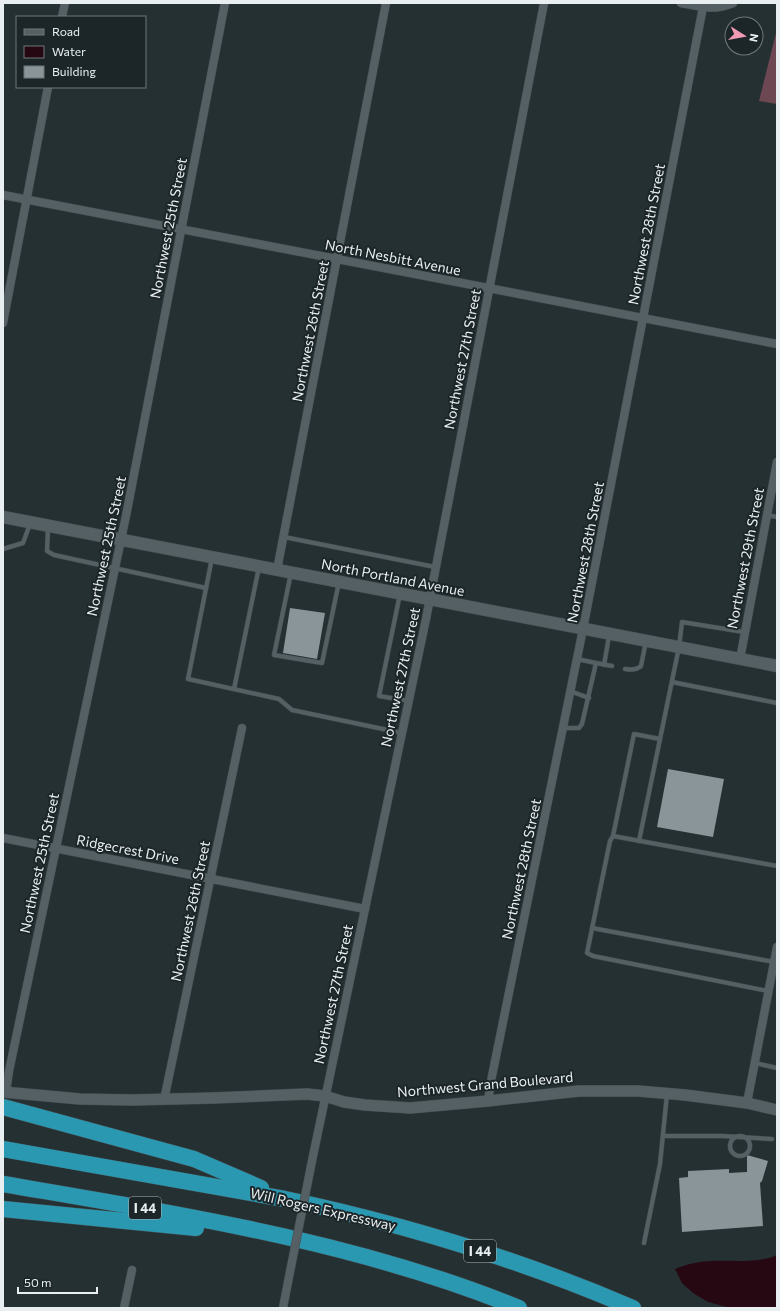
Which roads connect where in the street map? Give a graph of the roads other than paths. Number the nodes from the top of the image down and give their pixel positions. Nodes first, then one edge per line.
1 (65, 3) edge
2 (225, 3) edge
3 (386, 3) edge
4 (544, 3) edge
5 (681, 3) edge
6 (733, 3) edge
7 (704, 7) junction
8 (62, 16) edge
9 (48, 88) edge
10 (3, 195) edge
11 (27, 200) junction
12 (181, 229) junction
13 (338, 259) junction
14 (489, 288) junction
15 (643, 318) junction
16 (3, 322) edge
17 (777, 344) edge
18 (777, 462) edge
19 (767, 515) junction
20 (3, 517) edge
21 (777, 517) edge
22 (30, 522) junction
23 (49, 526) junction
24 (284, 537) junction
25 (121, 539) junction
26 (3, 549) edge
27 (212, 557) junction
28 (259, 567) junction
29 (435, 567) junction
30 (114, 568) junction
31 (277, 570) junction
32 (291, 573) junction
33 (339, 582) junction
34 (206, 588) junction
35 (400, 594) junction
36 (429, 599) junction
37 (583, 629) junction
38 (744, 632) junction
39 (609, 634) junction
40 (646, 641) junction
41 (679, 647) junction
42 (740, 659) junction
43 (577, 660) junction
44 (596, 664) junction
45 (604, 665) junction
46 (612, 666) dead end
47 (777, 666) edge
48 (625, 669) dead end
49 (672, 682) junction
50 (234, 689) junction
51 (570, 692) junction
52 (589, 698) junction
53 (409, 701) junction
54 (777, 703) edge
55 (242, 728) dead end
56 (563, 728) junction
57 (402, 733) junction
58 (660, 739) junction
59 (613, 836) junction
60 (3, 838) edge
61 (639, 841) junction
62 (56, 848) junction
63 (777, 866) edge
64 (210, 878) junction
65 (365, 909) junction
66 (592, 928) junction
67 (777, 947) edge
68 (774, 962) junction
69 (768, 991) junction
70 (754, 1062) junction
71 (777, 1068) edge
72 (667, 1093) junction
73 (325, 1096) junction
74 (4, 1097) edge
75 (164, 1100) junction
76 (488, 1101) junction
77 (747, 1103) junction
78 (777, 1110) edge
79 (663, 1136) junction
80 (740, 1136) junction
81 (772, 1139) dead end
82 (3, 1150) edge
83 (3, 1184) edge
84 (285, 1198) junction
85 (3, 1209) edge
86 (286, 1237) junction
87 (644, 1243) dead end
88 (132, 1270) dead end
89 (124, 1308) edge
90 (283, 1308) edge
91 (519, 1308) edge
92 (633, 1308) edge

1 - 8 street
2 - 12 street, Northwest 25th Street
3 - 13 street, Northwest 26th Street
4 - 14 street, Northwest 27th Street
5 - 7 street
6 - 7 street
7 - 15 street, Northwest 28th Street
9 - 11 street
10 - 11 street, North Nesbitt Avenue
11 - 12 street, North Nesbitt Avenue
11 - 16 street
12 - 13 street, North Nesbitt Avenue
12 - 25 street, Northwest 25th Street
13 - 14 street, North Nesbitt Avenue
13 - 24 street, Northwest 26th Street
14 - 15 street, North Nesbitt Avenue
14 - 29 street, Northwest 27th Street
15 - 17 street, North Nesbitt Avenue
15 - 37 street, Northwest 28th Street
18 - 19 street, Northwest 29th Street
19 - 21 lane
19 - 38 street, Northwest 29th Street
20 - 22 main road, North Portland Avenue
22 - 23 main road, North Portland Avenue
22 - 26 lane
23 - 25 main road, North Portland Avenue
23 - 30 lane
24 - 29 lane
24 - 31 street, Northwest 26th Street
25 - 27 main road, North Portland Avenue
25 - 30 street, Northwest 25th Street
27 - 28 main road, North Portland Avenue
27 - 34 lane
28 - 31 main road, North Portland Avenue
28 - 50 lane
29 - 36 street, Northwest 27th Street
30 - 34 lane
30 - 62 street, Northwest 25th Street
31 - 32 main road, North Portland Avenue
32 - 33 main road, North Portland Avenue
32 - 33 lane
33 - 35 main road, North Portland Avenue
34 - 50 lane
35 - 36 main road, North Portland Avenue
35 - 53 lane
36 - 37 main road, North Portland Avenue
36 - 53 street, Northwest 27th Street
37 - 39 main road, North Portland Avenue
37 - 43 street, Northwest 28th Street
38 - 41 lane
38 - 42 street, Northwest 29th Street
39 - 40 main road, North Portland Avenue
39 - 45 lane
40 - 41 main road, North Portland Avenue
40 - 48 lane
41 - 42 main road, North Portland Avenue
41 - 49 lane
42 - 47 main road, North Portland Avenue
43 - 44 lane
43 - 51 street, Northwest 28th Street
44 - 45 lane
44 - 52 lane
45 - 46 lane
49 - 54 lane
49 - 58 lane
50 - 57 lane
51 - 52 lane
51 - 56 street, Northwest 28th Street
52 - 56 lane
53 - 57 street, Northwest 27th Street
55 - 64 street, Northwest 26th Street
56 - 76 street, Northwest 28th Street
57 - 65 street, Northwest 27th Street
58 - 59 lane
58 - 61 lane
59 - 61 lane
59 - 66 lane
60 - 62 street, Ridgecrest Drive
61 - 63 lane
62 - 64 street, Ridgecrest Drive
62 - 74 street, Northwest 25th Street
64 - 65 street, Ridgecrest Drive
64 - 75 street, Northwest 26th Street
65 - 73 street, Northwest 27th Street
66 - 68 lane
66 - 69 lane
67 - 68 street
68 - 69 street
69 - 70 street
70 - 71 lane
70 - 77 street
72 - 76 street, Northwest Grand Boulevard
72 - 77 street, Northwest Grand Boulevard
72 - 79 lane
73 - 75 street, Northwest Grand Boulevard
73 - 76 street, Northwest Grand Boulevard
73 - 90 street, Northwest 27th Street, bridge
74 - 75 street, Northwest Grand Boulevard
74 - 84 highway
77 - 78 street, Northwest Grand Boulevard
79 - 80 lane
79 - 87 lane
80 - 80 lane
80 - 81 lane
82 - 84 highway, Will Rogers Expressway / I 44
83 - 86 highway, I 44
84 - 92 highway, Will Rogers Expressway / I 44
85 - 86 highway
86 - 91 highway, I 44
88 - 89 street

